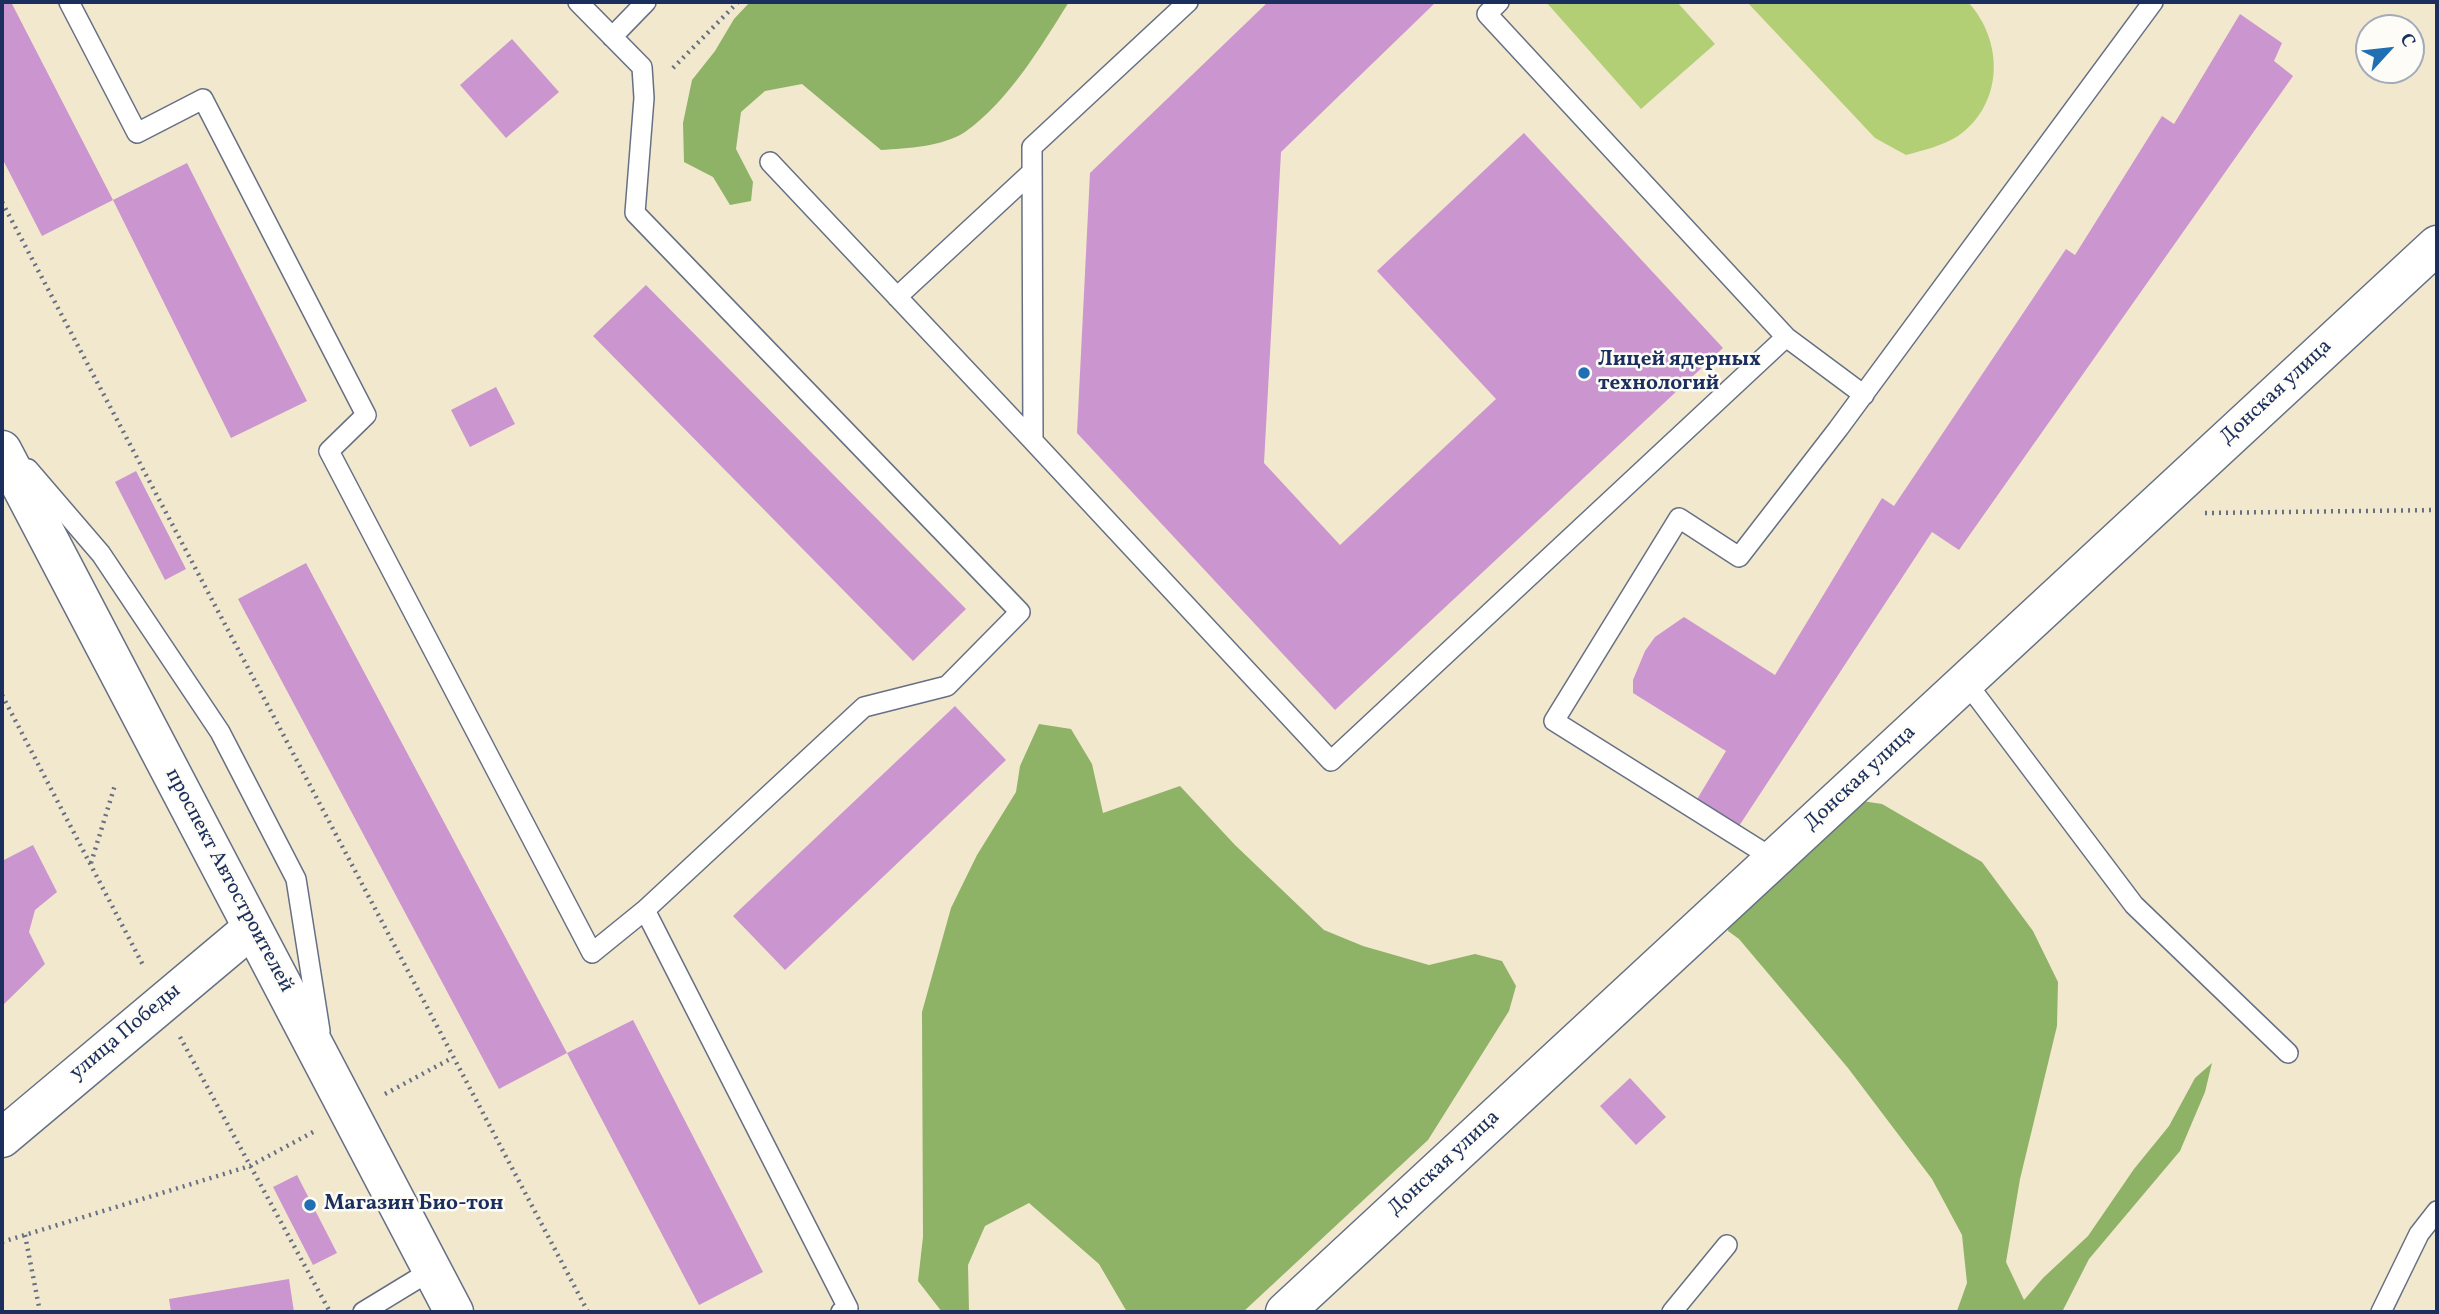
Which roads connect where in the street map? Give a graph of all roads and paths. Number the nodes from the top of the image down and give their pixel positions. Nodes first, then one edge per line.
1 (69, 2) edge
2 (578, 2) edge
3 (646, 2) edge
4 (738, 2) edge
5 (1188, 2) edge
6 (1499, 2) edge
7 (2153, 2) edge
8 (612, 37) junction
9 (644, 98) junction
10 (770, 162) dead end
11 (1032, 172) junction
12 (2, 202) edge
13 (2437, 245) edge
14 (897, 297) junction
15 (1786, 337) junction
16 (1864, 395) junction
17 (2, 439) edge
18 (1033, 440) junction
19 (2, 450) edge
20 (2176, 487) junction
21 (2437, 510) edge
22 (1966, 682) junction
23 (115, 785) dead end
24 (1774, 859) junction
25 (91, 864) dead end
26 (645, 910) junction
27 (252, 928) junction
28 (2288, 1053) dead end
29 (452, 1059) junction
30 (325, 1067) junction
31 (349, 1112) junction
32 (2, 1138) edge
33 (2437, 1212) edge
34 (25, 1235) junction
35 (2, 1242) edge
36 (1727, 1245) dead end
37 (432, 1270) junction
38 (847, 1311) edge
39 (40, 1312) edge
40 (362, 1312) edge
41 (454, 1312) edge
42 (588, 1312) edge
43 (1285, 1312) edge
44 (1672, 1312) edge
45 (2381, 1312) edge

1 - 26 lane
2 - 8 lane
3 - 8 lane
4 - 9 path
5 - 11 lane
6 - 15 lane
7 - 16 lane
8 - 9 lane
9 - 26 lane
10 - 14 lane
11 - 14 lane
11 - 18 lane
12 - 29 path
13 - 20 main road, Донская улица
14 - 18 lane
15 - 16 lane
15 - 18 lane
16 - 24 lane
17 - 30 lane
19 - 27 main road, проспект Автостроителей
20 - 21 path
20 - 22 main road, Донская улица
22 - 24 main road, Донская улица
22 - 28 lane
23 - 25 path
24 - 43 main road, Донская улица
26 - 38 lane
27 - 30 main road, проспект Автостроителей
27 - 32 main road, улица Победы
29 - 31 path
29 - 42 path
30 - 31 main road, проспект Автостроителей
31 - 34 path
31 - 37 main road, проспект Автостроителей
33 - 45 lane
34 - 35 path
34 - 39 path
36 - 44 lane
37 - 40 lane
37 - 41 main road, проспект Автостроителей

